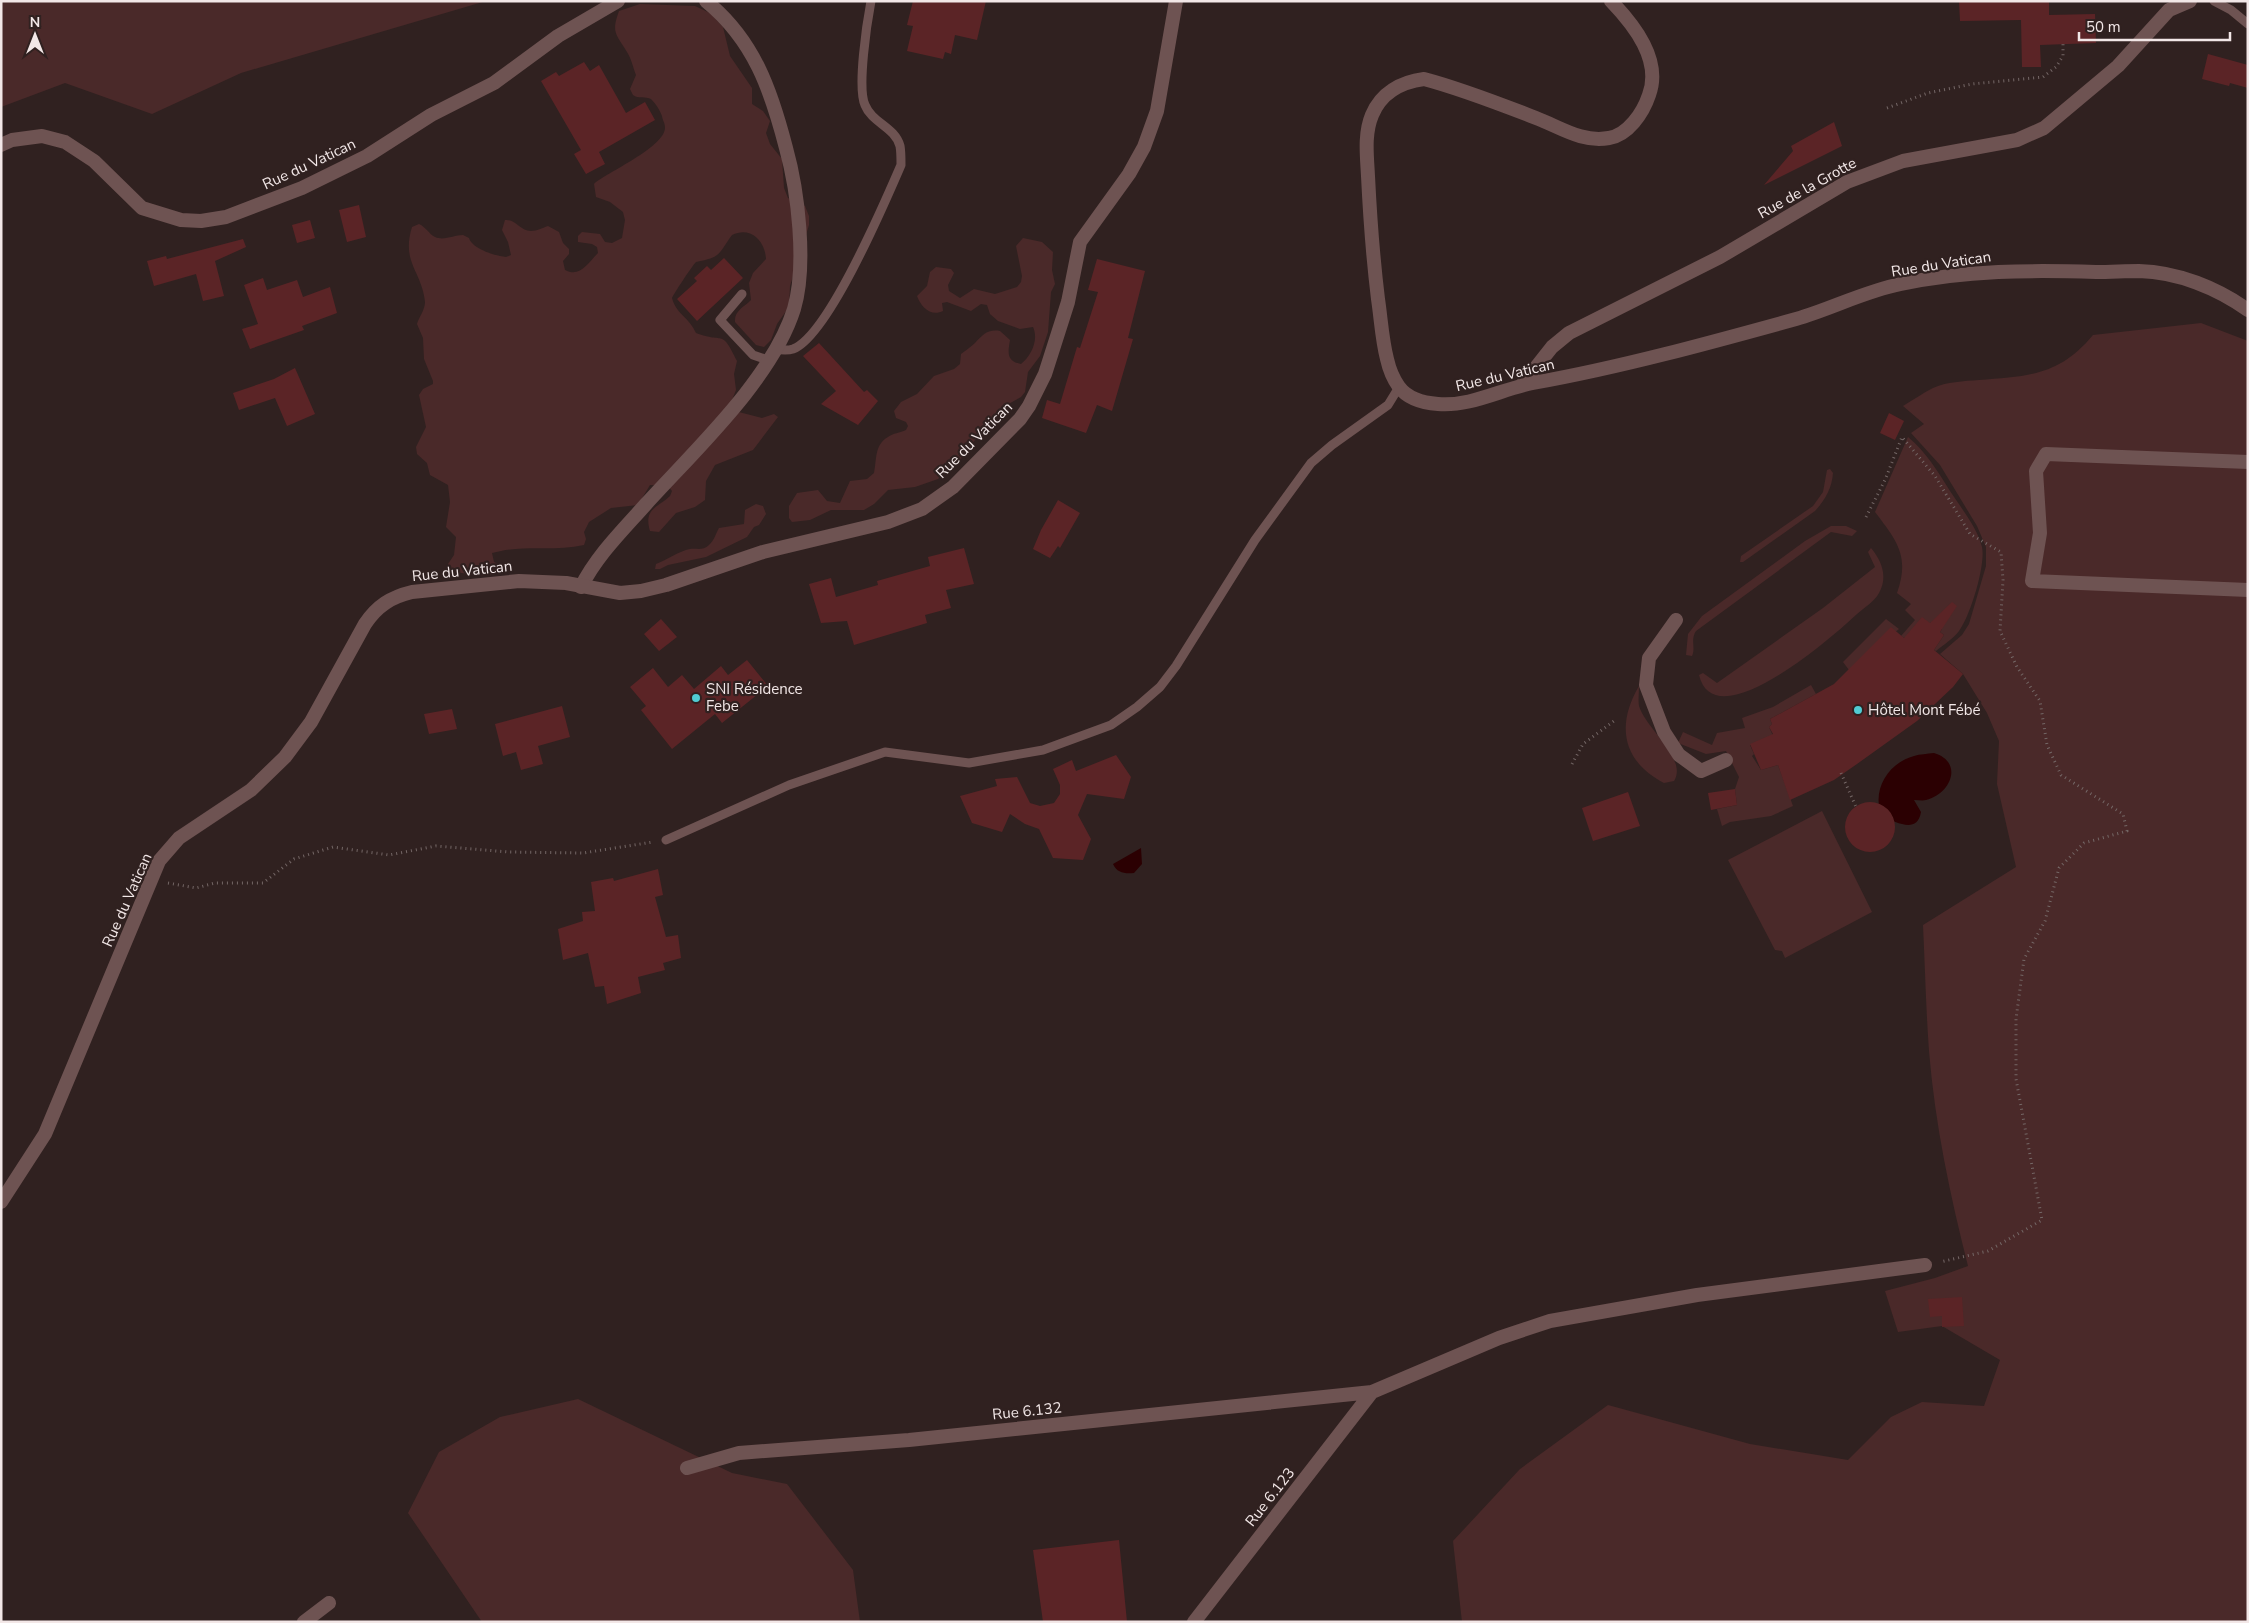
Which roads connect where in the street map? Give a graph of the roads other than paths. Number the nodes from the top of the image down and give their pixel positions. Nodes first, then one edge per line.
1 (618, 1) edge
2 (706, 1) edge
3 (871, 1) edge
4 (1176, 1) edge
5 (1611, 1) edge
6 (2190, 1) edge
7 (2214, 1) edge
8 (2248, 24) edge
9 (1, 145) edge
10 (742, 294) dead end
11 (2248, 310) edge
12 (771, 354) junction
13 (1522, 385) junction
14 (1399, 387) junction
15 (2248, 462) edge
16 (581, 587) junction
17 (2248, 590) edge
18 (1676, 620) dead end
19 (1726, 760) dead end
20 (666, 840) road end
21 (1, 1202) edge
22 (1925, 1265) road end
23 (1372, 1392) junction
24 (687, 1468) dead end
25 (329, 1603) dead end
26 (304, 1622) edge
27 (1194, 1622) edge

1 - 9 street, Rue du Vatican
2 - 12 street
3 - 12 lane
4 - 16 street, Rue du Vatican
5 - 14 street
6 - 13 street, Rue de la Grotte
7 - 8 lane
10 - 12 lane
11 - 13 street, Rue du Vatican
12 - 16 street
13 - 14 street, Rue du Vatican
14 - 20 lane
15 - 17 street
16 - 21 street, Rue du Vatican
18 - 19 street
22 - 23 street
23 - 24 street, Rue 6.132
23 - 27 street, Rue 6.123
25 - 26 street

